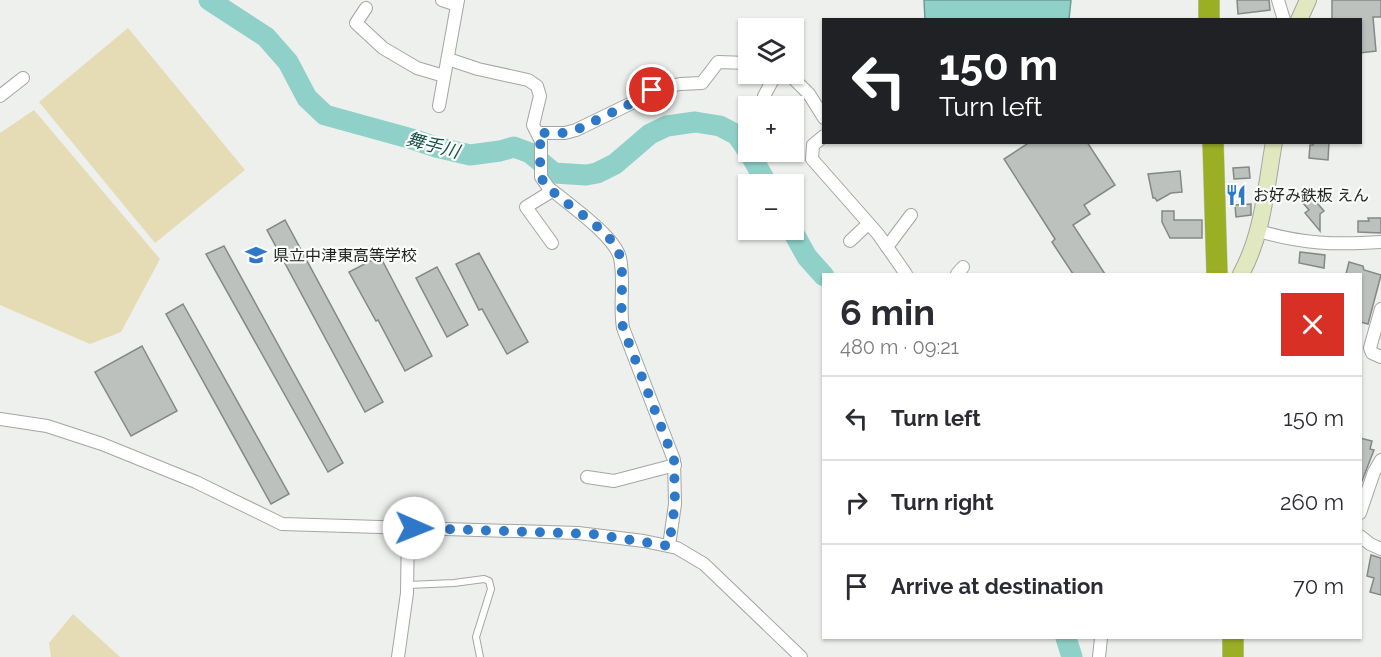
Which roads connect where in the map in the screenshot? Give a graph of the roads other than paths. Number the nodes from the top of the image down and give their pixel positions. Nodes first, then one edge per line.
1 (442, 0) edge
2 (1209, 0) edge
3 (1278, 0) edge
4 (1308, 0) edge
5 (458, 3) edge
6 (366, 8) dead end
7 (1209, 18) edge
8 (1283, 18) edge
9 (1300, 18) edge
10 (448, 59) junction
11 (738, 63) edge
12 (444, 76) junction
13 (23, 78) dead end
14 (799, 84) edge
15 (0, 96) edge
16 (439, 106) dead end
17 (822, 115) edge
18 (538, 133) junction
19 (822, 138) edge
20 (1213, 144) edge
21 (1274, 144) edge
22 (552, 191) junction
23 (910, 215) dead end
24 (868, 224) junction
25 (1259, 231) junction
26 (850, 241) dead end
27 (1381, 242) edge
28 (552, 243) dead end
29 (887, 247) junction
30 (905, 273) edge
31 (1217, 273) edge
32 (1242, 273) edge
33 (1381, 309) edge
34 (1381, 357) edge
35 (0, 419) edge
36 (1381, 460) edge
37 (675, 465) junction
38 (587, 477) dead end
39 (1362, 507) edge
40 (408, 528) junction
41 (1362, 538) edge
42 (669, 546) junction
43 (1381, 549) edge
44 (408, 585) junction
45 (1101, 639) edge
46 (1233, 639) edge
47 (398, 657) edge
48 (480, 657) edge
49 (801, 657) edge
50 (1098, 657) edge
51 (1233, 657) edge

1 - 5 street
2 - 7 highway
3 - 8 street
4 - 9 main road
5 - 10 street
6 - 12 street
10 - 12 street
10 - 18 street
11 - 18 street
12 - 16 street
13 - 15 street
14 - 17 street
18 - 22 street
19 - 24 street
20 - 31 highway
21 - 25 main road
22 - 28 street
22 - 37 street
23 - 29 street
24 - 26 street
24 - 29 street
25 - 27 street
25 - 32 main road
29 - 30 street
33 - 34 street
35 - 40 street
36 - 39 street
37 - 38 street
37 - 42 street
40 - 42 street
40 - 44 street
41 - 43 street
42 - 49 street
44 - 47 street
44 - 48 lane
45 - 50 street
46 - 51 highway

